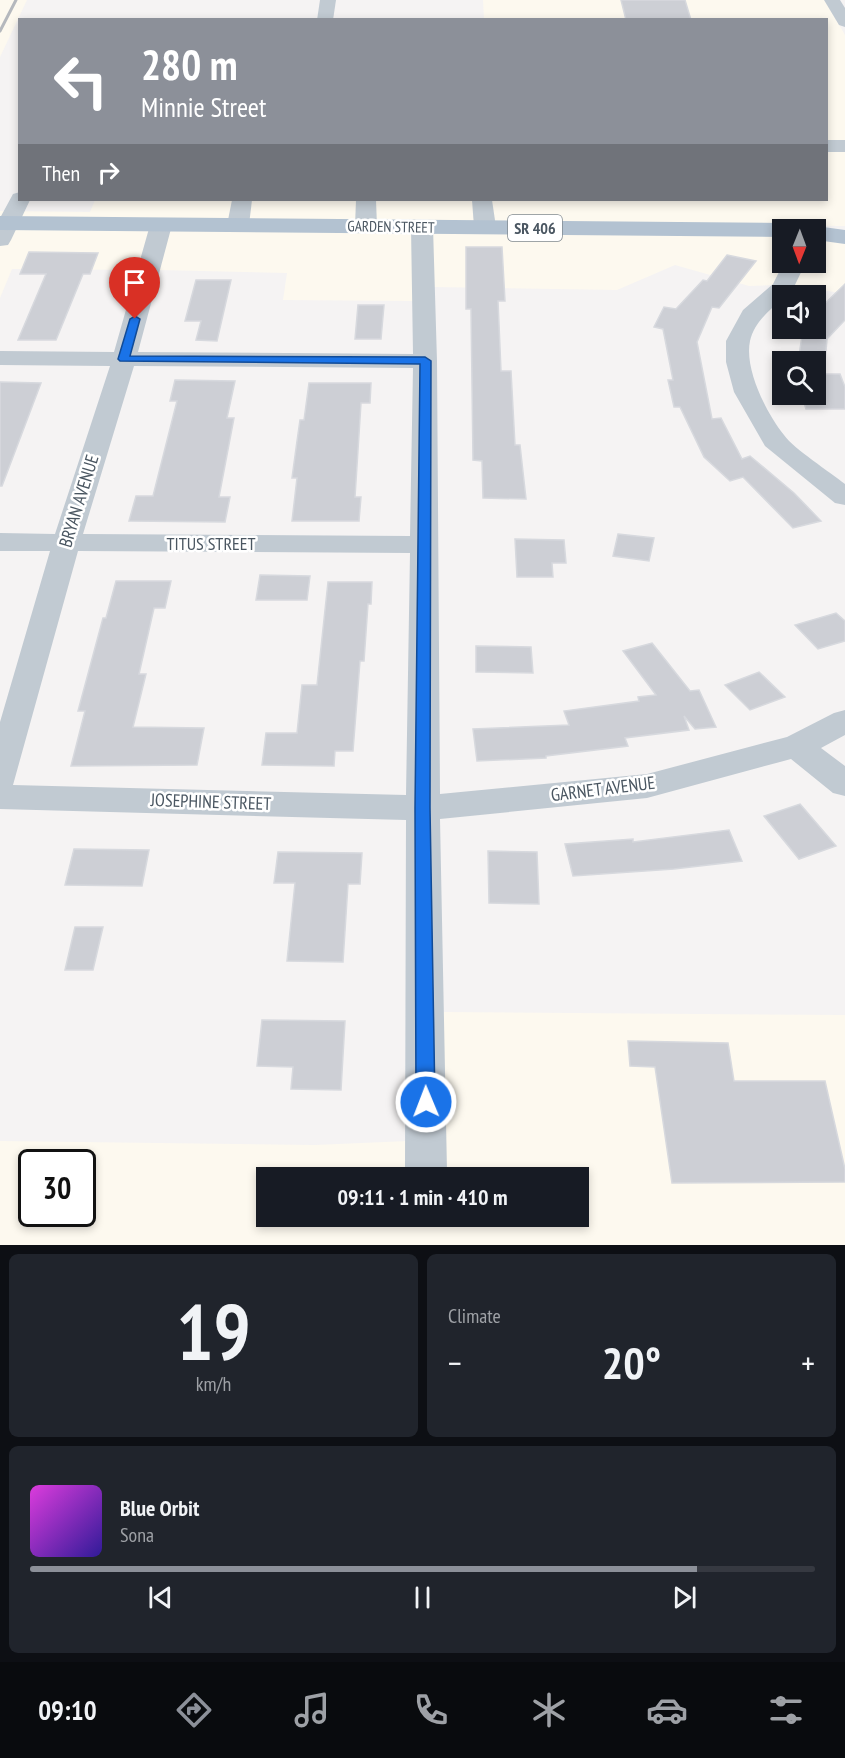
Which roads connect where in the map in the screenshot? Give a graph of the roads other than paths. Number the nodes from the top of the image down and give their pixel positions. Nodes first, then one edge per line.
1 (328, 0) edge
2 (832, 0) edge
3 (325, 18) edge
4 (845, 22) edge
5 (828, 146) edge
6 (845, 146) edge
7 (18, 201) edge
8 (242, 201) edge
9 (366, 201) edge
10 (482, 201) edge
11 (161, 225) junction
12 (238, 225) junction
13 (366, 226) junction
14 (422, 227) junction
15 (485, 227) junction
16 (3, 229) edge
17 (772, 230) edge
18 (845, 230) edge
19 (826, 231) edge
20 (826, 234) edge
21 (845, 237) edge
22 (790, 273) edge
23 (0, 358) edge
24 (124, 359) junction
25 (425, 361) junction
26 (845, 497) edge
27 (0, 542) edge
28 (66, 544) junction
29 (423, 544) junction
30 (845, 721) edge
31 (797, 746) junction
32 (0, 779) edge
33 (845, 784) edge
34 (0, 797) edge
35 (423, 808) junction
36 (426, 1167) edge

1 - 3 street
2 - 4 street
5 - 6 street
7 - 16 street
8 - 12 street
9 - 13 street
10 - 15 street
11 - 12 main road, GARDEN STREET / SR 406
11 - 16 main road, GARDEN STREET / SR 406
11 - 24 street, BRYAN AVENUE
12 - 13 main road, GARDEN STREET / SR 406
13 - 14 main road, GARDEN STREET / SR 406
14 - 15 main road, GARDEN STREET / SR 406
14 - 25 street
15 - 17 main road, GARDEN STREET / SR 406
18 - 19 main road
20 - 21 main road
22 - 26 street
23 - 24 street
24 - 25 street
24 - 28 street, BRYAN AVENUE
25 - 29 street
27 - 28 street, TITUS STREET
28 - 29 street, TITUS STREET
28 - 32 street, BRYAN AVENUE
29 - 35 street
30 - 31 street, GARNET AVENUE
31 - 33 street
31 - 35 street, GARNET AVENUE
34 - 35 street, JOSEPHINE STREET
35 - 36 street

